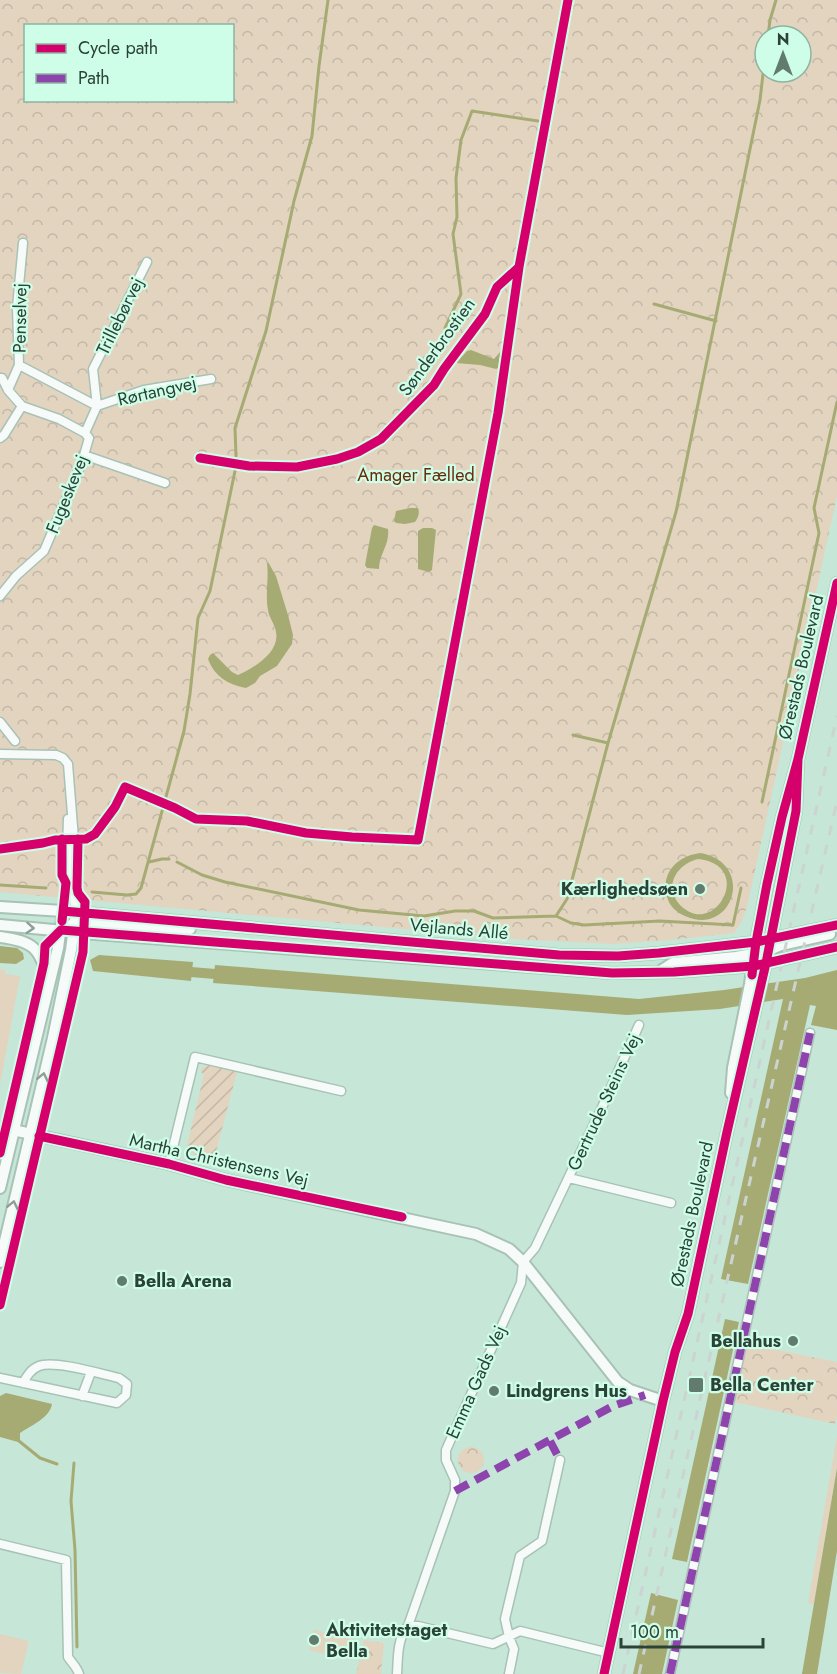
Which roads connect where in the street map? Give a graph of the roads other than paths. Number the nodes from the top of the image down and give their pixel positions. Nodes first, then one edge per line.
1 (23, 243) dead end
2 (147, 262) dead end
3 (19, 365) junction
4 (0, 378) edge
5 (211, 379) dead end
6 (8, 390) junction
7 (22, 406) junction
8 (97, 406) junction
9 (85, 433) junction
10 (0, 438) edge
11 (84, 455) junction
12 (165, 483) dead end
13 (837, 583) edge
14 (0, 596) edge
15 (0, 722) edge
16 (15, 741) dead end
17 (0, 754) edge
18 (798, 759) junction
19 (70, 795) junction
20 (0, 907) edge
21 (63, 911) junction
22 (75, 922) junction
23 (0, 925) edge
24 (837, 927) edge
25 (61, 930) junction
26 (0, 937) edge
27 (756, 942) junction
28 (770, 944) junction
29 (837, 947) edge
30 (754, 960) junction
31 (766, 963) junction
32 (49, 982) junction
33 (756, 984) junction
34 (639, 1025) dead end
35 (810, 1033) dead end
36 (340, 1092) dead end
37 (13, 1130) junction
38 (30, 1134) junction
39 (169, 1164) junction
40 (568, 1178) junction
41 (0, 1188) edge
42 (671, 1203) dead end
43 (0, 1262) edge
44 (523, 1262) junction
45 (91, 1372) junction
46 (0, 1378) edge
47 (23, 1383) junction
48 (82, 1396) junction
49 (663, 1401) junction
50 (560, 1460) dead end
51 (0, 1544) edge
52 (408, 1626) junction
53 (509, 1637) junction
54 (609, 1653) junction
55 (79, 1674) edge
56 (397, 1674) edge
57 (509, 1674) edge
58 (604, 1674) edge
59 (670, 1674) edge

1 - 3 street, Penselvej
2 - 8 street, Trillebørvej
3 - 6 street, Penselvej
3 - 8 street
4 - 6 street, Fugeskevej
5 - 8 street, Rørtangvej
6 - 7 street, Fugeskevej
7 - 9 street, Fugeskevej
7 - 10 street
8 - 9 street, Rørtangvej
9 - 11 street, Fugeskevej
11 - 12 street
11 - 14 street, Fugeskevej
13 - 18 street, Ørestads Boulevard
15 - 16 street
17 - 19 street
18 - 27 street, Ørestads Boulevard
18 - 28 street, Ørestads Boulevard
19 - 21 street
19 - 22 street
20 - 21 street, Vejlands Allé
21 - 22 street, Vejlands Allé
21 - 25 street
22 - 25 street, Vejlands Allé
22 - 27 street, Vejlands Allé
22 - 30 street, Vejlands Allé
38 -> 22 street
23 -> 25 street, Vejlands Allé
24 - 28 street, Vejlands Allé
25 - 32 street
26 - 32 street
27 - 28 street, Vejlands Allé
27 - 30 street, Ørestads Boulevard
28 - 30 street
28 - 31 street, Ørestads Boulevard
29 - 31 street, Vejlands Allé
30 - 31 street, Vejlands Allé
30 - 33 street, Ørestads Boulevard
31 - 33 street, Ørestads Boulevard
32 - 37 street
33 - 49 street, Ørestads Boulevard
34 - 40 street, Gertrude Steins Vej
35 - 59 street
36 - 39 street
37 - 38 street, Martha Christensens Vej
37 - 41 street
38 - 39 street, Martha Christensens Vej
43 -> 38 street
39 - 44 street, Martha Christensens Vej
40 - 42 street, Gertrude Steins Vej
40 - 44 street, Gertrude Steins Vej
44 - 49 street, Martha Christensens Vej
44 - 52 street, Emma Gads Vej
45 - 47 street
45 - 48 street
45 - 48 street
46 - 47 street
47 - 48 street
49 - 54 street, Ørestads Boulevard
50 - 53 street
51 - 55 street
52 - 53 street
52 - 56 street, Emma Gads Vej
53 - 54 street
53 - 57 street
54 - 58 street, Ørestads Boulevard

